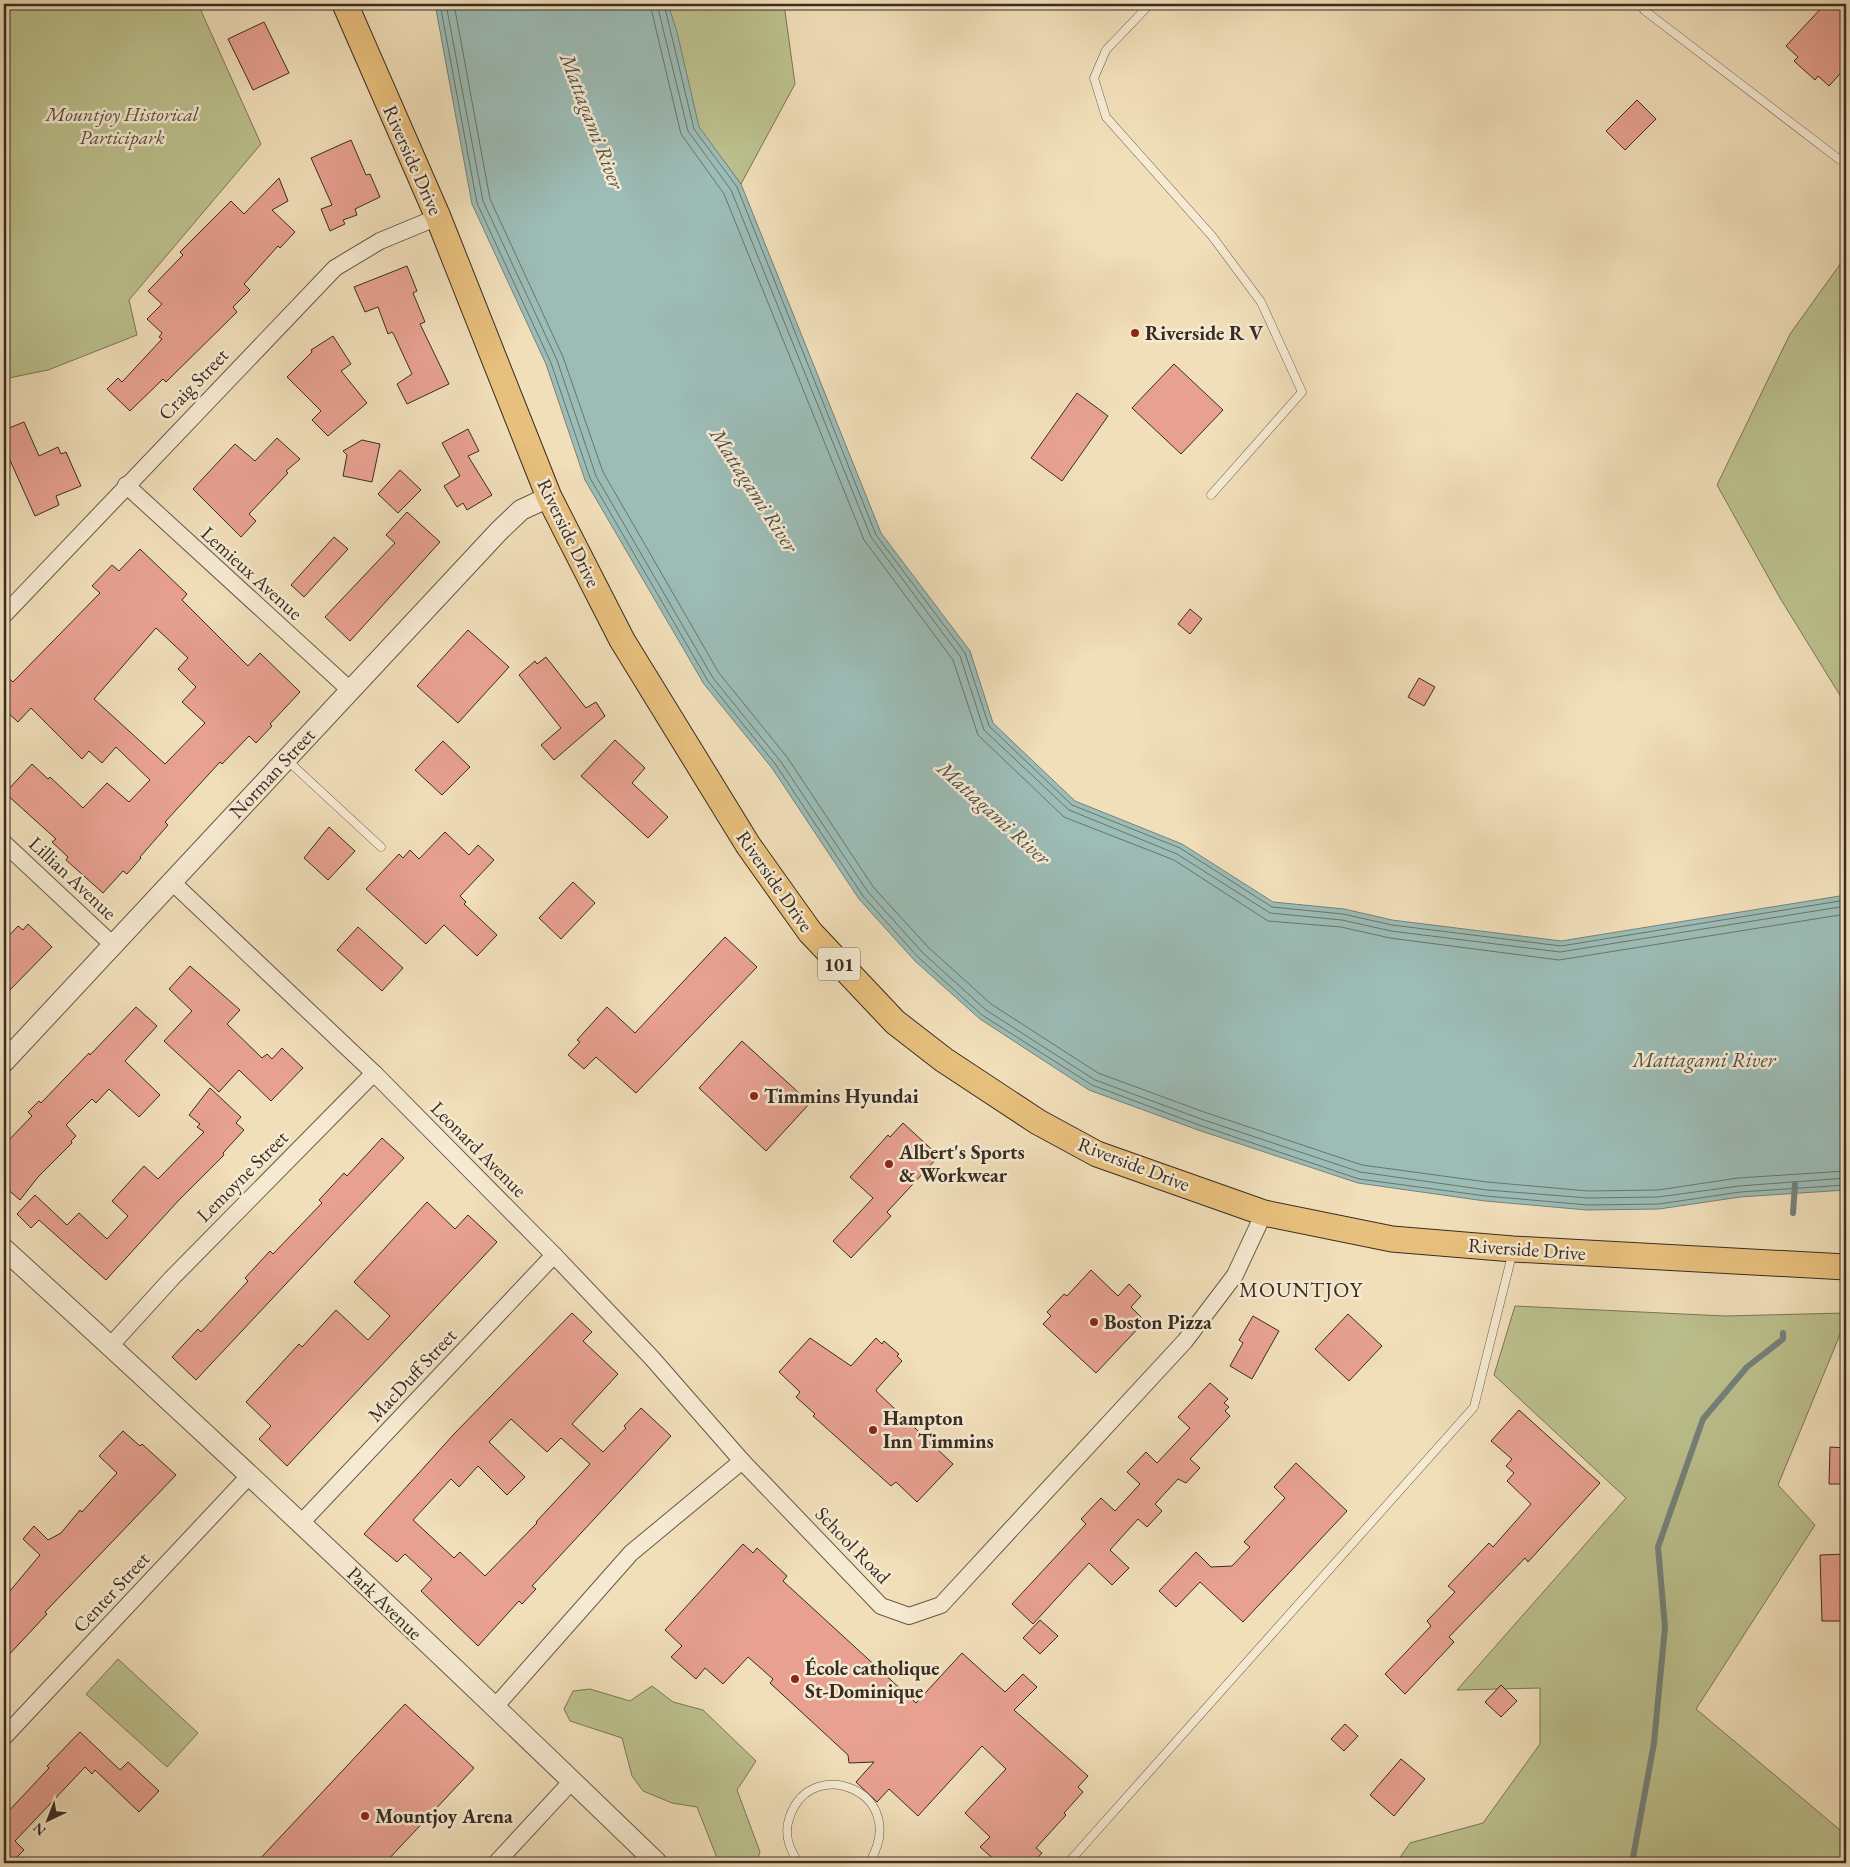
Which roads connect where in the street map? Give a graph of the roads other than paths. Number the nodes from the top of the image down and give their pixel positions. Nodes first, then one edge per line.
1 (345, 4) edge
2 (1150, 4) edge
3 (1642, 4) edge
4 (1846, 153) edge
5 (438, 216) junction
6 (126, 485) junction
7 (1211, 495) dead end
8 (549, 497) junction
9 (4, 615) edge
10 (350, 690) junction
11 (286, 758) junction
12 (4, 843) edge
13 (381, 847) dead end
14 (171, 882) junction
15 (113, 945) junction
16 (4, 1062) edge
17 (374, 1073) junction
18 (1264, 1213) junction
19 (4, 1249) edge
20 (1513, 1249) junction
21 (554, 1255) junction
22 (1846, 1268) edge
23 (111, 1345) junction
24 (742, 1461) junction
25 (250, 1475) junction
26 (301, 1523) junction
27 (494, 1708) junction
28 (4, 1737) edge
29 (572, 1780) junction
30 (496, 1863) edge
31 (657, 1863) edge
32 (798, 1863) edge
33 (869, 1863) edge
34 (1068, 1863) edge

1 - 5 main road, Riverside Drive / 101
2 - 7 lane
3 - 4 lane
5 - 6 street, Craig Street
5 - 8 main road, Riverside Drive / 101
6 - 9 street, Craig Street
6 - 10 street, Lemieux Avenue
8 - 10 street, Norman Street
8 - 18 main road, Riverside Drive / 101
10 - 11 street, Norman Street
11 - 13 lane
11 - 14 street, Norman Street
12 - 15 street, Lillian Avenue
14 - 15 street, Norman Street
14 - 17 street, Leonard Avenue
15 - 16 street, Norman Street
17 - 21 street, Leonard Avenue
17 - 23 street, Lemoyne Street
18 - 20 main road, Riverside Drive / 101
18 - 24 street, School Road
19 - 23 street, Park Avenue
20 - 22 main road, Riverside Drive / 101
20 - 34 lane
21 - 24 street, Leonard Avenue
21 - 26 street, MacDuff Street
23 - 25 street, Park Avenue
24 - 27 street
25 - 26 street, Park Avenue
25 - 28 street, Center Street
26 - 27 street, Park Avenue
27 - 29 street, Park Avenue
29 - 30 street
29 - 31 street, Park Avenue
32 - 33 lane

